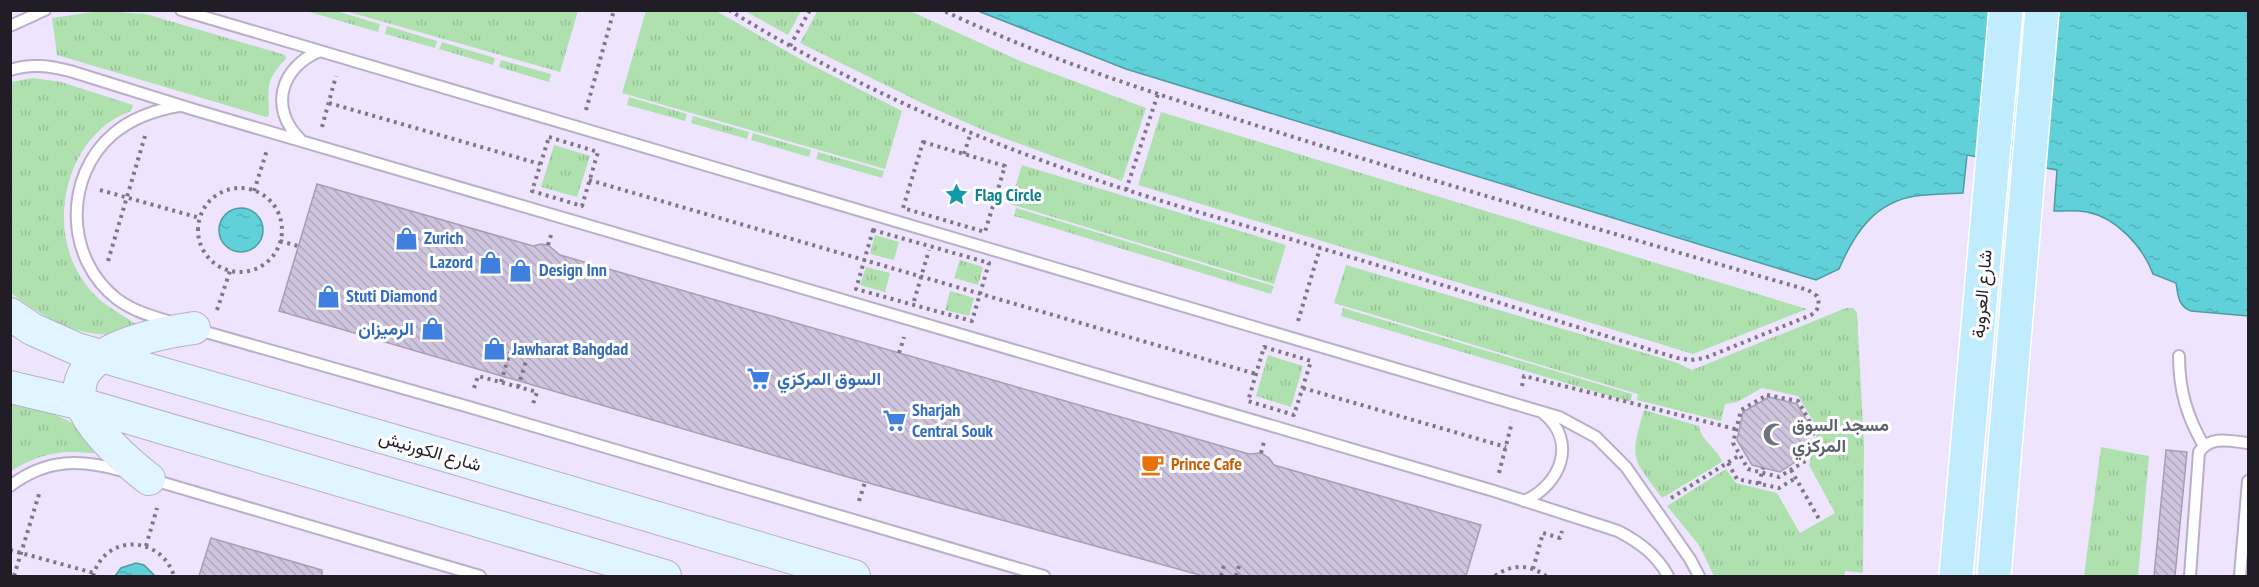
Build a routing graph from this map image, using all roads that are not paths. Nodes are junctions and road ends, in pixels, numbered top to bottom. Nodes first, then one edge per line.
1 (45, 10) edge
2 (180, 10) edge
3 (2006, 10) edge
4 (2042, 10) edge
5 (10, 26) edge
6 (320, 51) junction
7 (10, 70) edge
8 (183, 106) junction
9 (301, 140) junction
10 (10, 314) edge
11 (194, 328) junction
12 (100, 356) junction
13 (2179, 356) dead end
14 (10, 387) edge
15 (82, 404) junction
16 (1539, 410) junction
17 (2248, 443) edge
18 (2204, 446) junction
19 (149, 479) junction
20 (2248, 481) edge
21 (10, 486) edge
22 (1524, 501) junction
23 (480, 576) edge
24 (665, 576) edge
25 (854, 576) edge
26 (1044, 576) edge
27 (1668, 576) edge
28 (1699, 576) edge
29 (1956, 576) edge
30 (1994, 576) edge
31 (2190, 576) edge
32 (2240, 576) edge

1 - 5 lane
2 - 6 lane
3 - 29 main road, شارع العروبة
4 - 30 main road, شارع العروبة
6 - 9 lane
6 - 16 lane
7 - 8 lane
8 - 9 lane
8 - 11 lane
9 - 22 lane
10 - 12 main road, شارع الكورنيش
11 - 12 main road
11 - 26 lane
12 - 15 main road
12 - 25 main road, شارع الكورنيش
13 - 18 lane
14 - 15 main road
15 - 19 main road
15 - 24 main road
16 - 22 lane
16 - 28 lane
17 - 18 lane
18 - 31 lane
19 - 21 lane
19 - 23 lane
20 - 32 lane
22 - 27 lane

